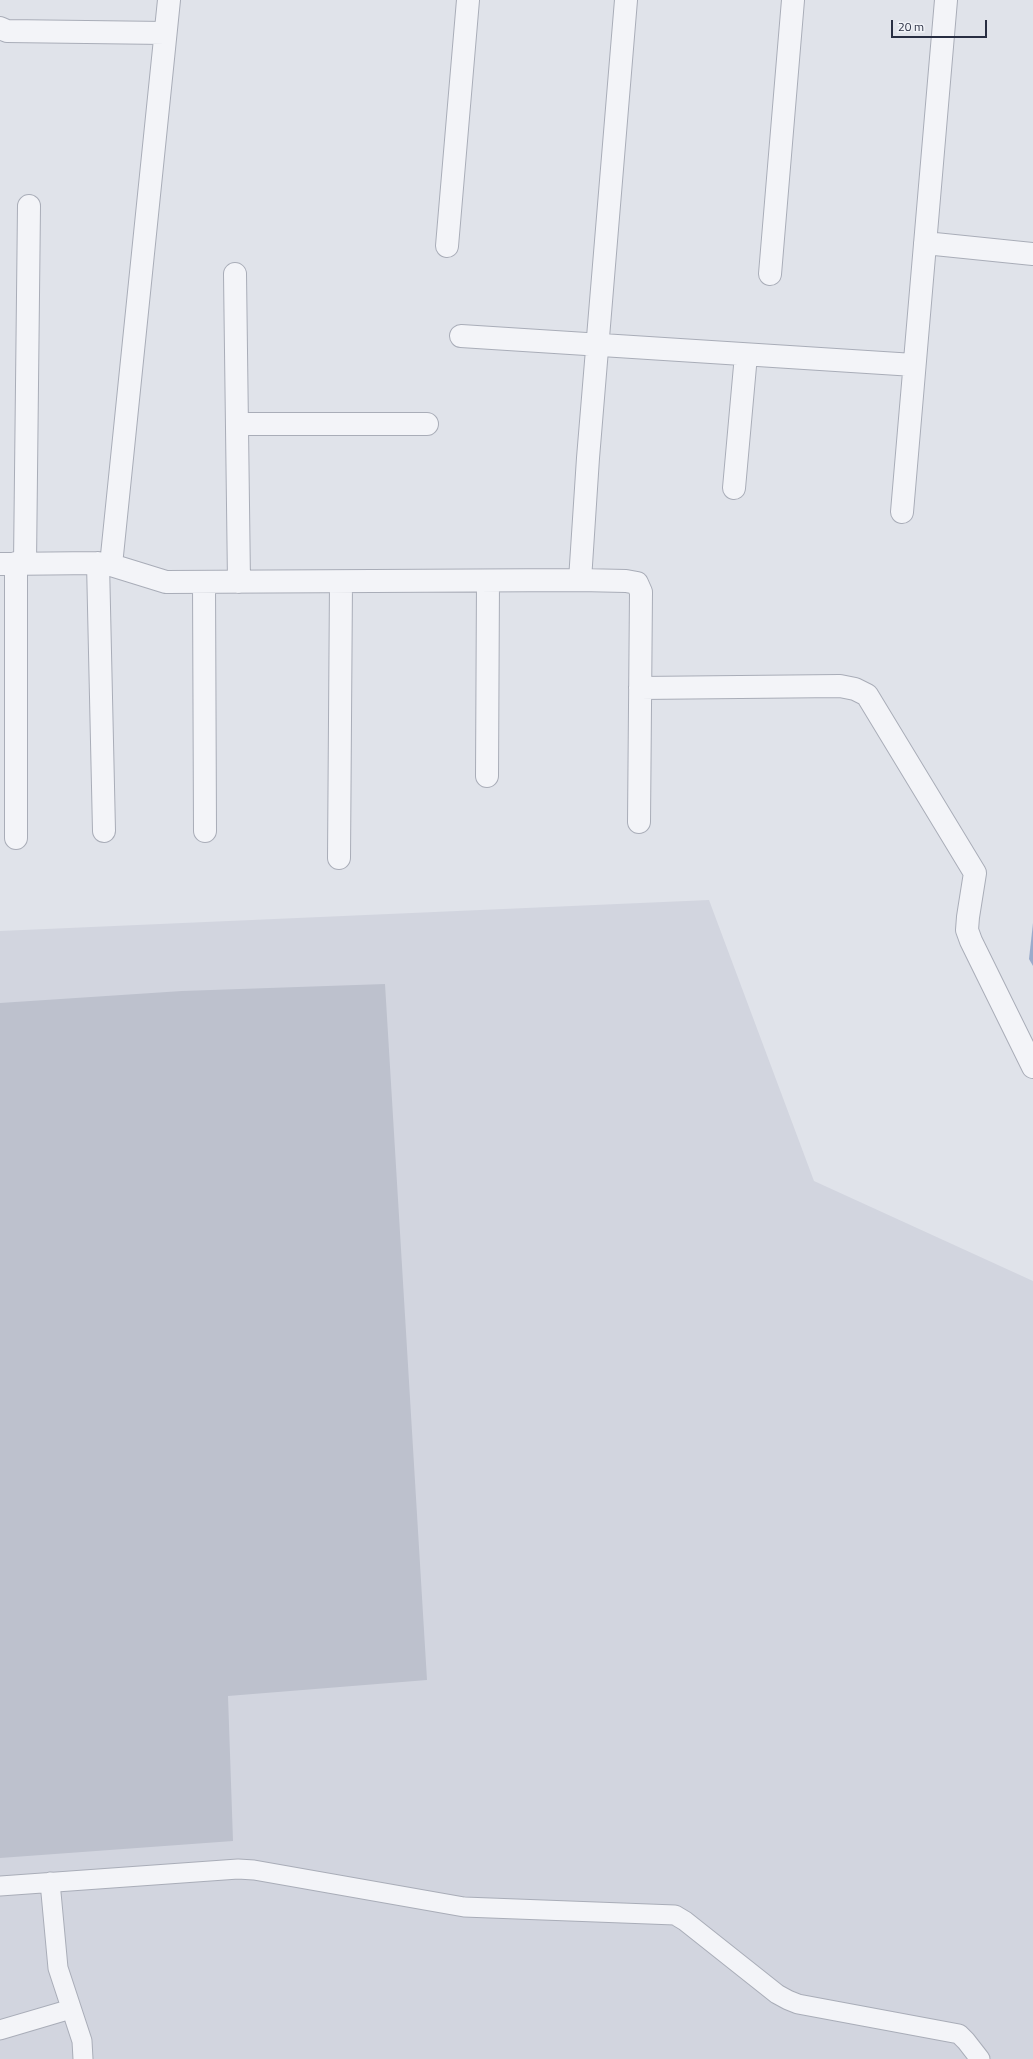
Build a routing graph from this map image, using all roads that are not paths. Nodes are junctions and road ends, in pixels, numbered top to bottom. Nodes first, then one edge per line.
1 (169, 0) edge
2 (468, 0) edge
3 (626, 0) edge
4 (793, 0) edge
5 (946, 0) edge
6 (0, 28) edge
7 (166, 33) junction
8 (29, 206) dead end
9 (925, 242) junction
10 (447, 246) dead end
11 (1033, 254) edge
12 (235, 274) dead end
13 (770, 274) dead end
14 (461, 336) dead end
15 (598, 345) junction
16 (746, 355) junction
17 (914, 365) junction
18 (237, 424) junction
19 (427, 424) dead end
20 (734, 488) dead end
21 (902, 512) dead end
22 (14, 563) edge
23 (105, 564) junction
24 (580, 580) junction
25 (488, 581) junction
26 (204, 582) junction
27 (239, 582) junction
28 (341, 582) junction
29 (640, 688) junction
30 (487, 776) dead end
31 (639, 822) dead end
32 (104, 831) dead end
33 (205, 831) dead end
34 (16, 838) dead end
35 (339, 858) dead end
36 (1033, 1067) edge
37 (50, 1882) junction
38 (0, 1886) edge
39 (71, 2009) junction
40 (0, 2030) edge
41 (83, 2059) edge
42 (980, 2059) edge

1 - 7 street
2 - 10 street
3 - 15 street
4 - 13 street
5 - 9 street
6 - 7 street
7 - 23 street
8 - 22 street
9 - 11 street
9 - 17 street
12 - 18 street
14 - 15 street
15 - 16 street
15 - 24 street
16 - 17 street
16 - 20 street
17 - 21 street
18 - 19 street
18 - 27 street
22 - 23 street
22 - 34 street
23 - 26 street
23 - 32 street
24 - 25 street
24 - 29 street
25 - 28 street
25 - 30 street
26 - 27 street
26 - 33 street
27 - 28 street
28 - 35 street
29 - 31 street
29 - 36 street
37 - 38 lane
37 - 39 lane
37 - 42 lane
39 - 40 lane
39 - 41 lane

